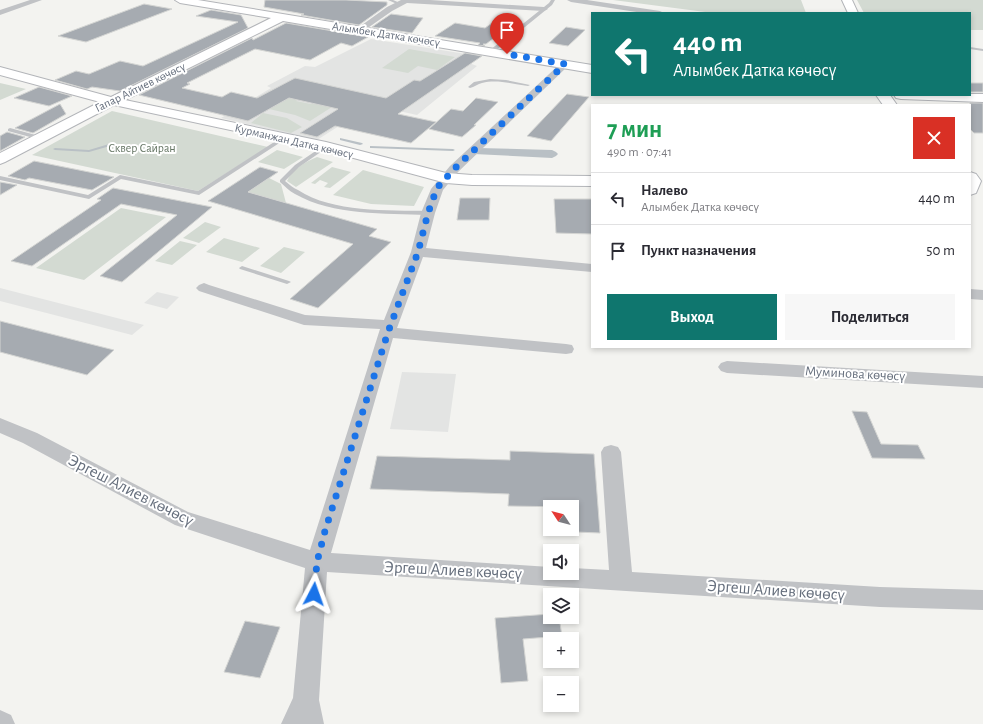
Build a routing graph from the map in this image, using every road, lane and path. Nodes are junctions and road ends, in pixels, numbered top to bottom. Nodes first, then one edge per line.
1 (38, 0) edge
2 (180, 0) edge
3 (553, 0) edge
4 (571, 0) edge
5 (847, 0) edge
6 (394, 1) edge
7 (544, 9) junction
8 (653, 12) edge
9 (853, 12) edge
10 (0, 13) edge
11 (282, 17) junction
12 (359, 30) junction
13 (971, 48) edge
14 (983, 50) edge
15 (492, 51) junction
16 (565, 64) junction
17 (591, 69) edge
18 (0, 71) edge
19 (528, 84) dead end
20 (470, 87) dead end
21 (914, 97) edge
22 (983, 98) edge
23 (112, 101) junction
24 (10, 130) dead end
25 (41, 138) junction
26 (284, 138) junction
27 (326, 146) junction
28 (0, 159) edge
29 (0, 178) edge
30 (446, 178) junction
31 (591, 181) edge
32 (971, 190) edge
33 (983, 191) edge
34 (428, 213) junction
35 (418, 252) junction
36 (242, 268) dead end
37 (591, 268) edge
38 (287, 282) dead end
39 (204, 288) dead end
40 (971, 294) edge
41 (983, 295) edge
42 (389, 329) junction
43 (566, 349) dead end
44 (727, 367) dead end
45 (983, 382) edge
46 (0, 425) edge
47 (611, 452) dead end
48 (317, 562) junction
49 (621, 580) junction
50 (983, 600) edge
51 (306, 700) junction
52 (294, 724) edge
53 (312, 724) edge

1 - 10 street
2 - 11 main road, Алымбек Датка көчөсү
3 - 7 lane
4 - 8 street
5 - 9 main road
6 - 7 street
6 - 12 street
7 - 15 lane
11 - 12 main road, Алымбек Датка көчөсү
11 - 23 main road, Гапар Айтиев көчөсү
12 - 15 main road, Алымбек Датка көчөсү
13 - 14 lane
15 - 16 main road, Алымбек Датка көчөсү
16 - 17 main road, Алымбек Датка көчөсү
16 - 30 street
18 - 23 main road, Курманжан Датка көчөсү
19 - 20 lane
21 - 22 main road
23 - 25 main road, Гапар Айтиев көчөсү
23 - 26 main road, Курманжан Датка көчөсү
24 - 25 lane
25 - 28 main road, Гапар Айтиев көчөсү
26 - 27 main road, Курманжан Датка көчөсү
26 - 29 lane
27 - 30 main road, Курманжан Датка көчөсү
27 - 34 lane
30 - 31 main road, Курманжан Датка көчөсү
30 - 34 street
32 - 33 main road
34 - 35 street
35 - 37 street
35 - 42 street
36 - 38 lane
39 - 42 street
40 - 41 street
42 - 43 street
42 - 48 street
44 - 45 street, Муминова көчөсү
46 - 48 street, Эргеш Алиев көчөсү
47 - 49 street
48 - 49 street, Эргеш Алиев көчөсү
48 - 51 street
49 - 50 street, Эргеш Алиев көчөсү
51 - 52 street
51 - 53 street

